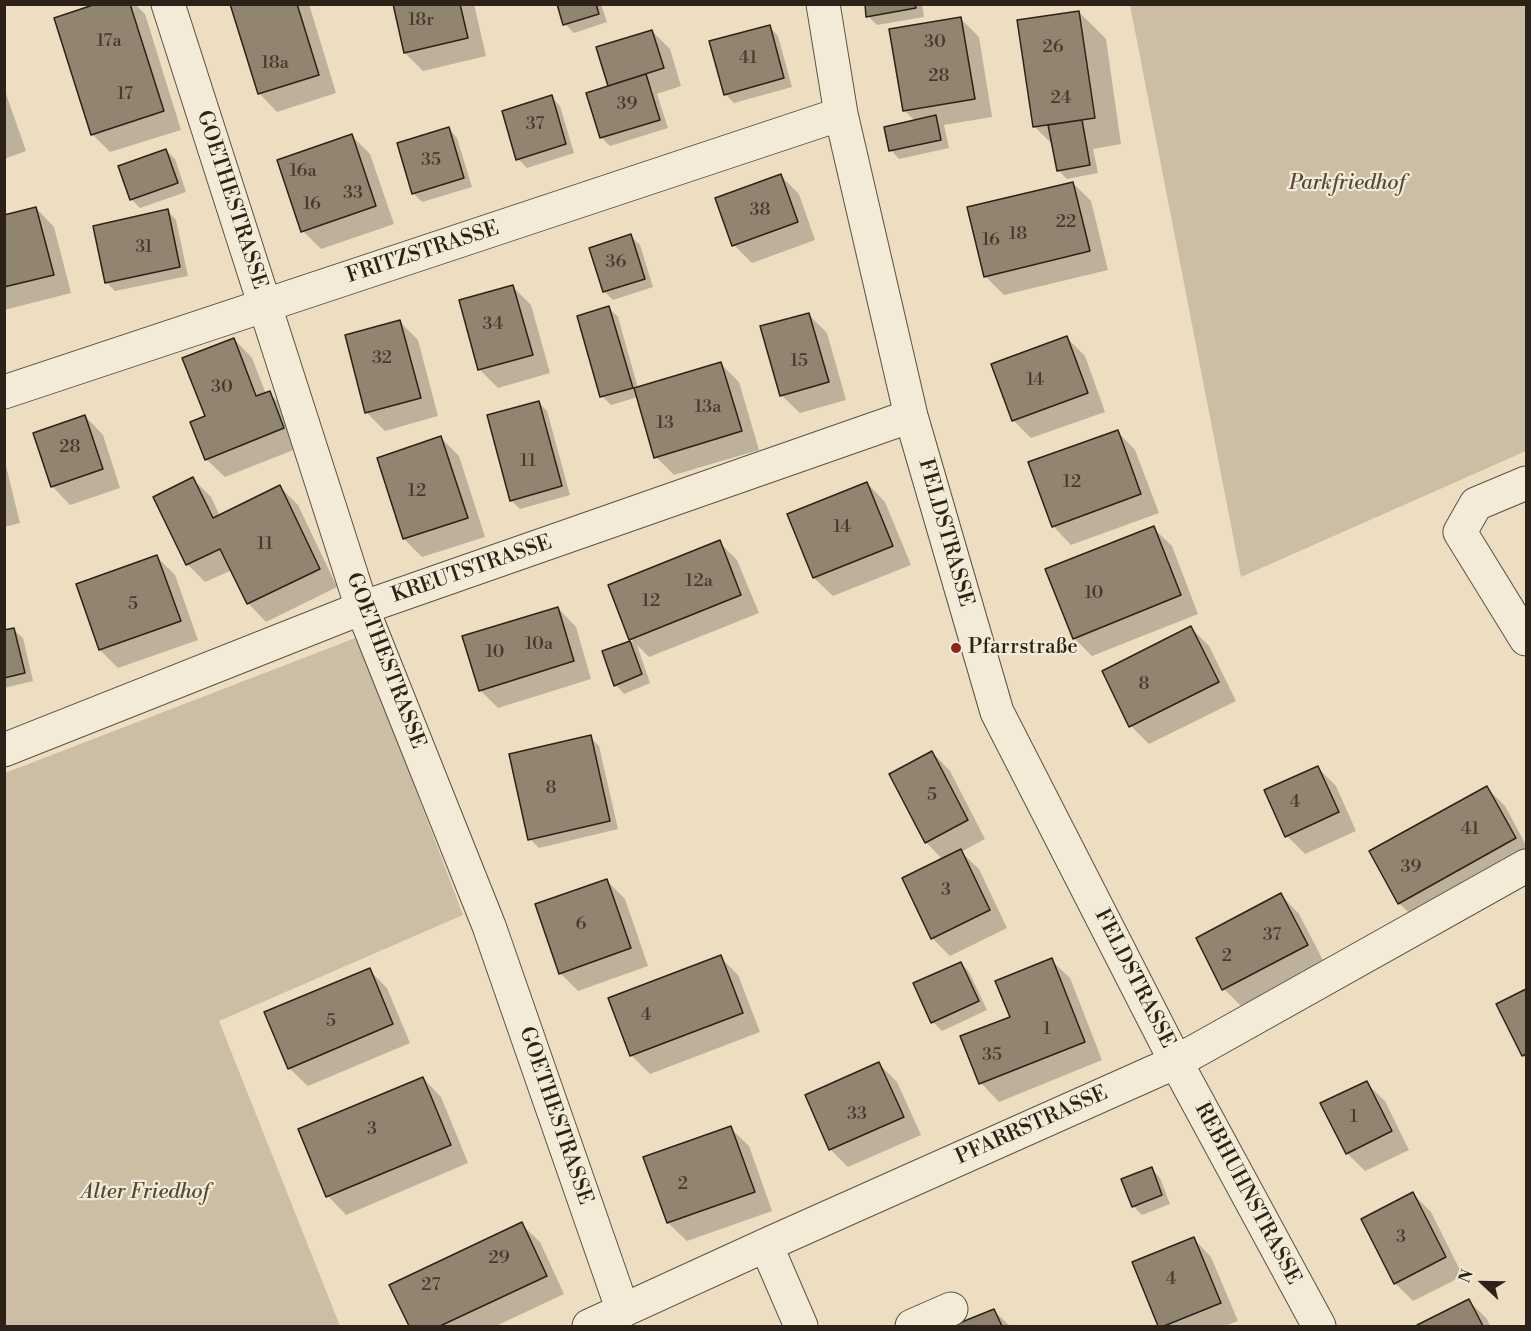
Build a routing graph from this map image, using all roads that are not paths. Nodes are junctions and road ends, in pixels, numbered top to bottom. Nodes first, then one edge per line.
1 (168, 4) edge
2 (823, 4) edge
3 (841, 114) junction
4 (265, 306) junction
5 (4, 392) edge
6 (911, 416) junction
7 (1527, 483) edge
8 (362, 608) junction
9 (1527, 639) edge
10 (4, 750) edge
11 (1527, 866) edge
12 (1176, 1062) junction
13 (766, 1245) junction
14 (951, 1309) dead end
15 (623, 1311) junction
16 (589, 1326) edge
17 (801, 1326) edge
18 (912, 1326) edge
19 (1319, 1326) edge

1 - 4 street, GOETHESTRASSE
2 - 3 street, FELDSTRASSE
3 - 4 street, FRITZSTRASSE
3 - 6 street, FELDSTRASSE
4 - 5 street, FRITZSTRASSE
4 - 8 street, GOETHESTRASSE
6 - 8 street, KREUTSTRASSE
6 - 12 street, FELDSTRASSE
7 - 9 street
8 - 10 street, KREUTSTRASSE
8 - 15 street, GOETHESTRASSE
11 - 12 street, PFARRSTRASSE
12 - 13 street, PFARRSTRASSE
12 - 19 street, REBHUHNSTRASSE
13 - 15 street, PFARRSTRASSE
13 - 17 street
14 - 18 street
15 - 16 street, PFARRSTRASSE

